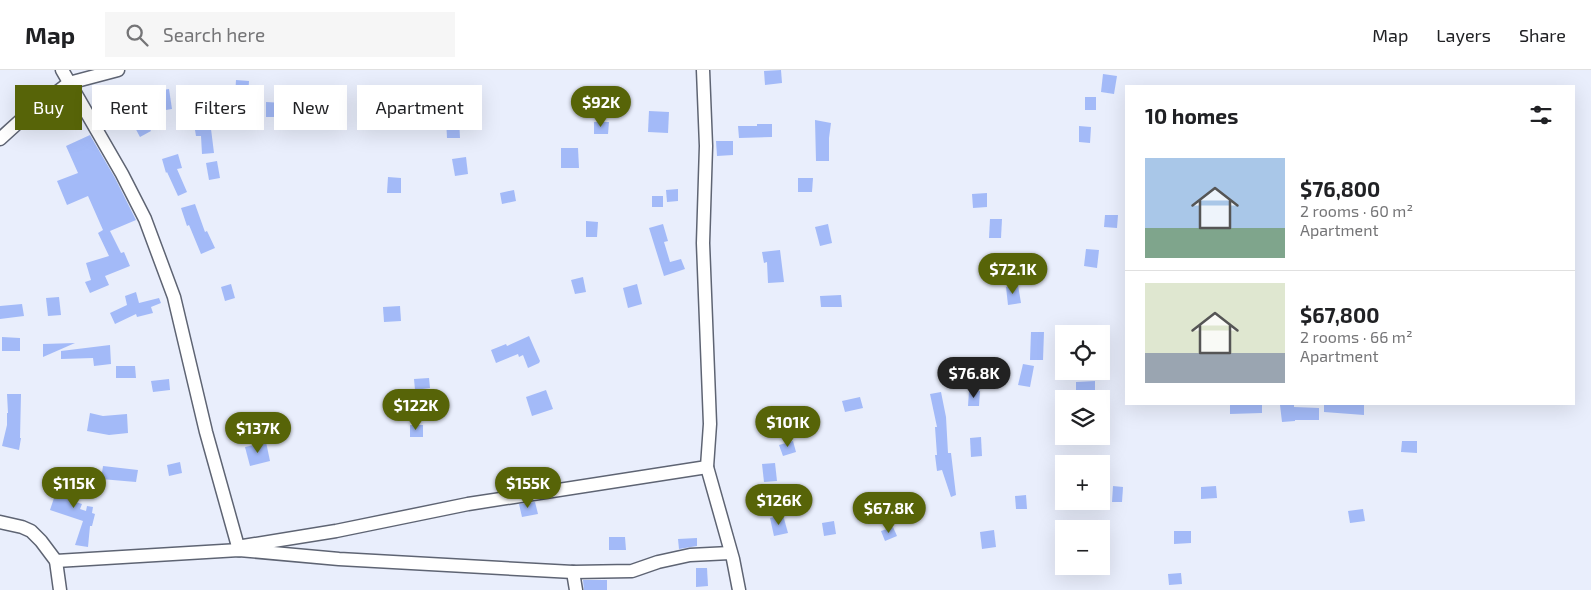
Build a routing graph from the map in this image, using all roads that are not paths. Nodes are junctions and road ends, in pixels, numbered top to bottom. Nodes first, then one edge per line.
1 (62, 70) edge
2 (118, 70) edge
3 (703, 70) edge
4 (69, 83) junction
5 (0, 139) edge
6 (707, 466) junction
7 (0, 522) edge
8 (238, 548) junction
9 (730, 553) junction
10 (56, 562) junction
11 (573, 572) junction
12 (60, 590) edge
13 (576, 590) edge
14 (739, 590) edge

1 - 4 street
2 - 4 street
3 - 6 street
4 - 5 street
4 - 8 street
6 - 8 street
6 - 9 street
7 - 10 street
8 - 10 street
8 - 11 street
9 - 11 street
9 - 14 street
10 - 12 street
11 - 13 street

